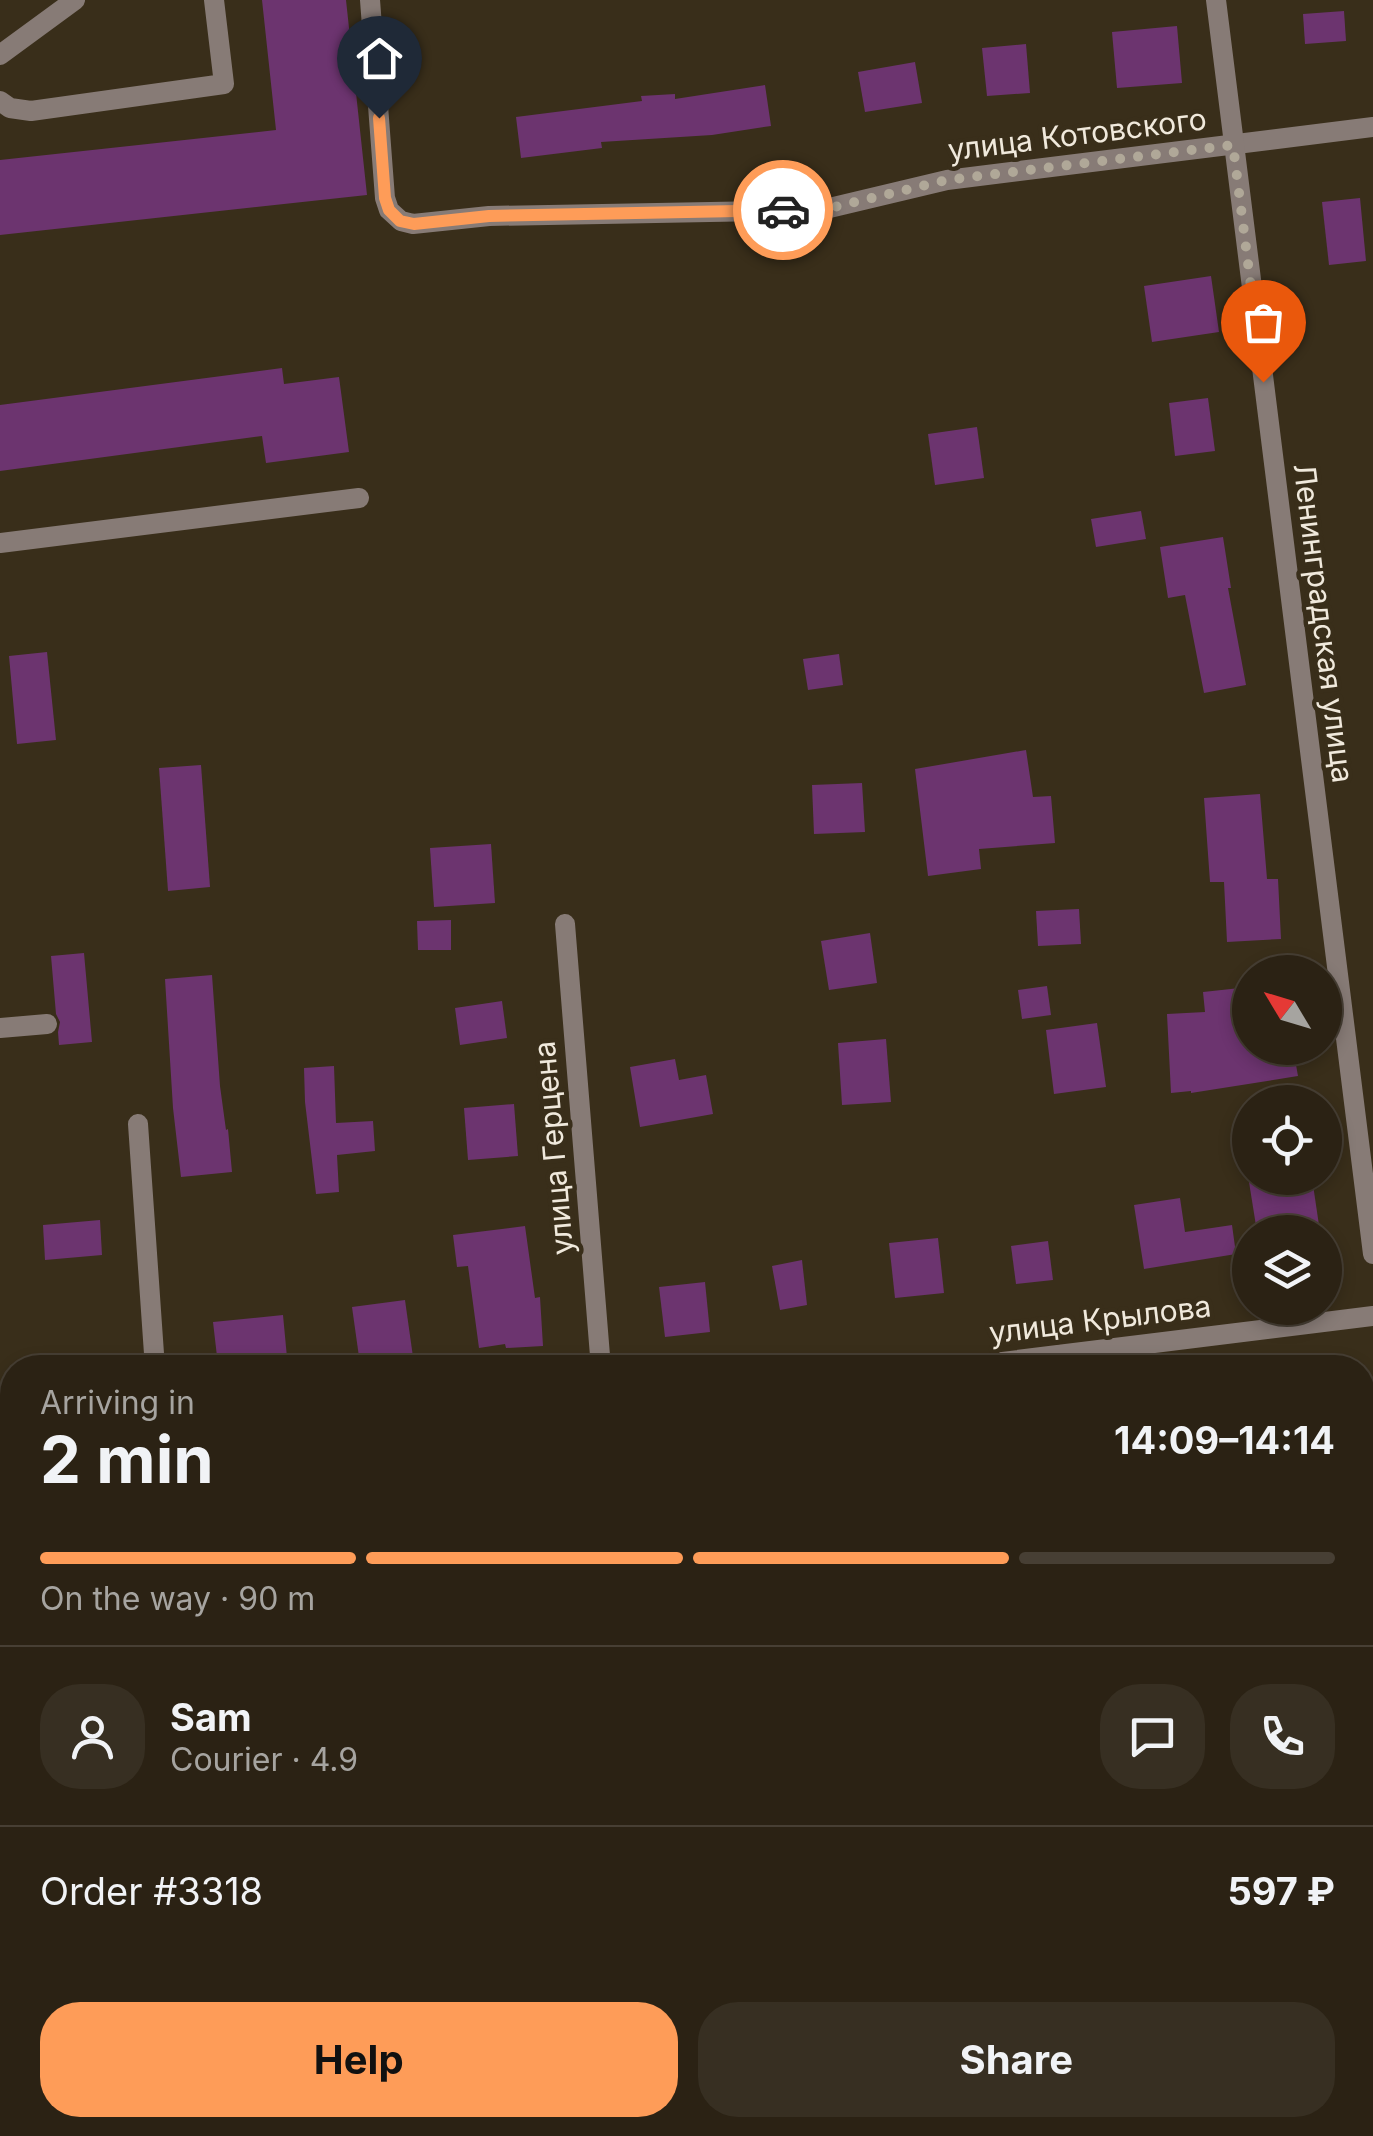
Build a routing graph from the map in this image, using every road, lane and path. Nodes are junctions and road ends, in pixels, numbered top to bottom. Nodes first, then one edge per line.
1 (75, 0) edge
2 (214, 0) edge
3 (370, 0) edge
4 (1216, 0) edge
5 (0, 55) edge
6 (0, 101) edge
7 (1373, 128) edge
8 (1233, 145) junction
9 (359, 498) dead end
10 (0, 543) edge
11 (565, 924) dead end
12 (46, 1024) dead end
13 (0, 1028) edge
14 (138, 1124) dead end
15 (1373, 1254) edge
16 (1373, 1316) edge
17 (154, 1355) edge
18 (600, 1355) edge
19 (1058, 1355) edge

1 - 5 street
2 - 6 street
3 - 8 street, улица Котовского
4 - 8 street, Ленинградская улица
7 - 8 street, улица Котовского
8 - 15 street, Ленинградская улица
9 - 10 street
11 - 18 street, улица Герцена
12 - 13 street
14 - 17 street
16 - 19 street, улица Крылова

